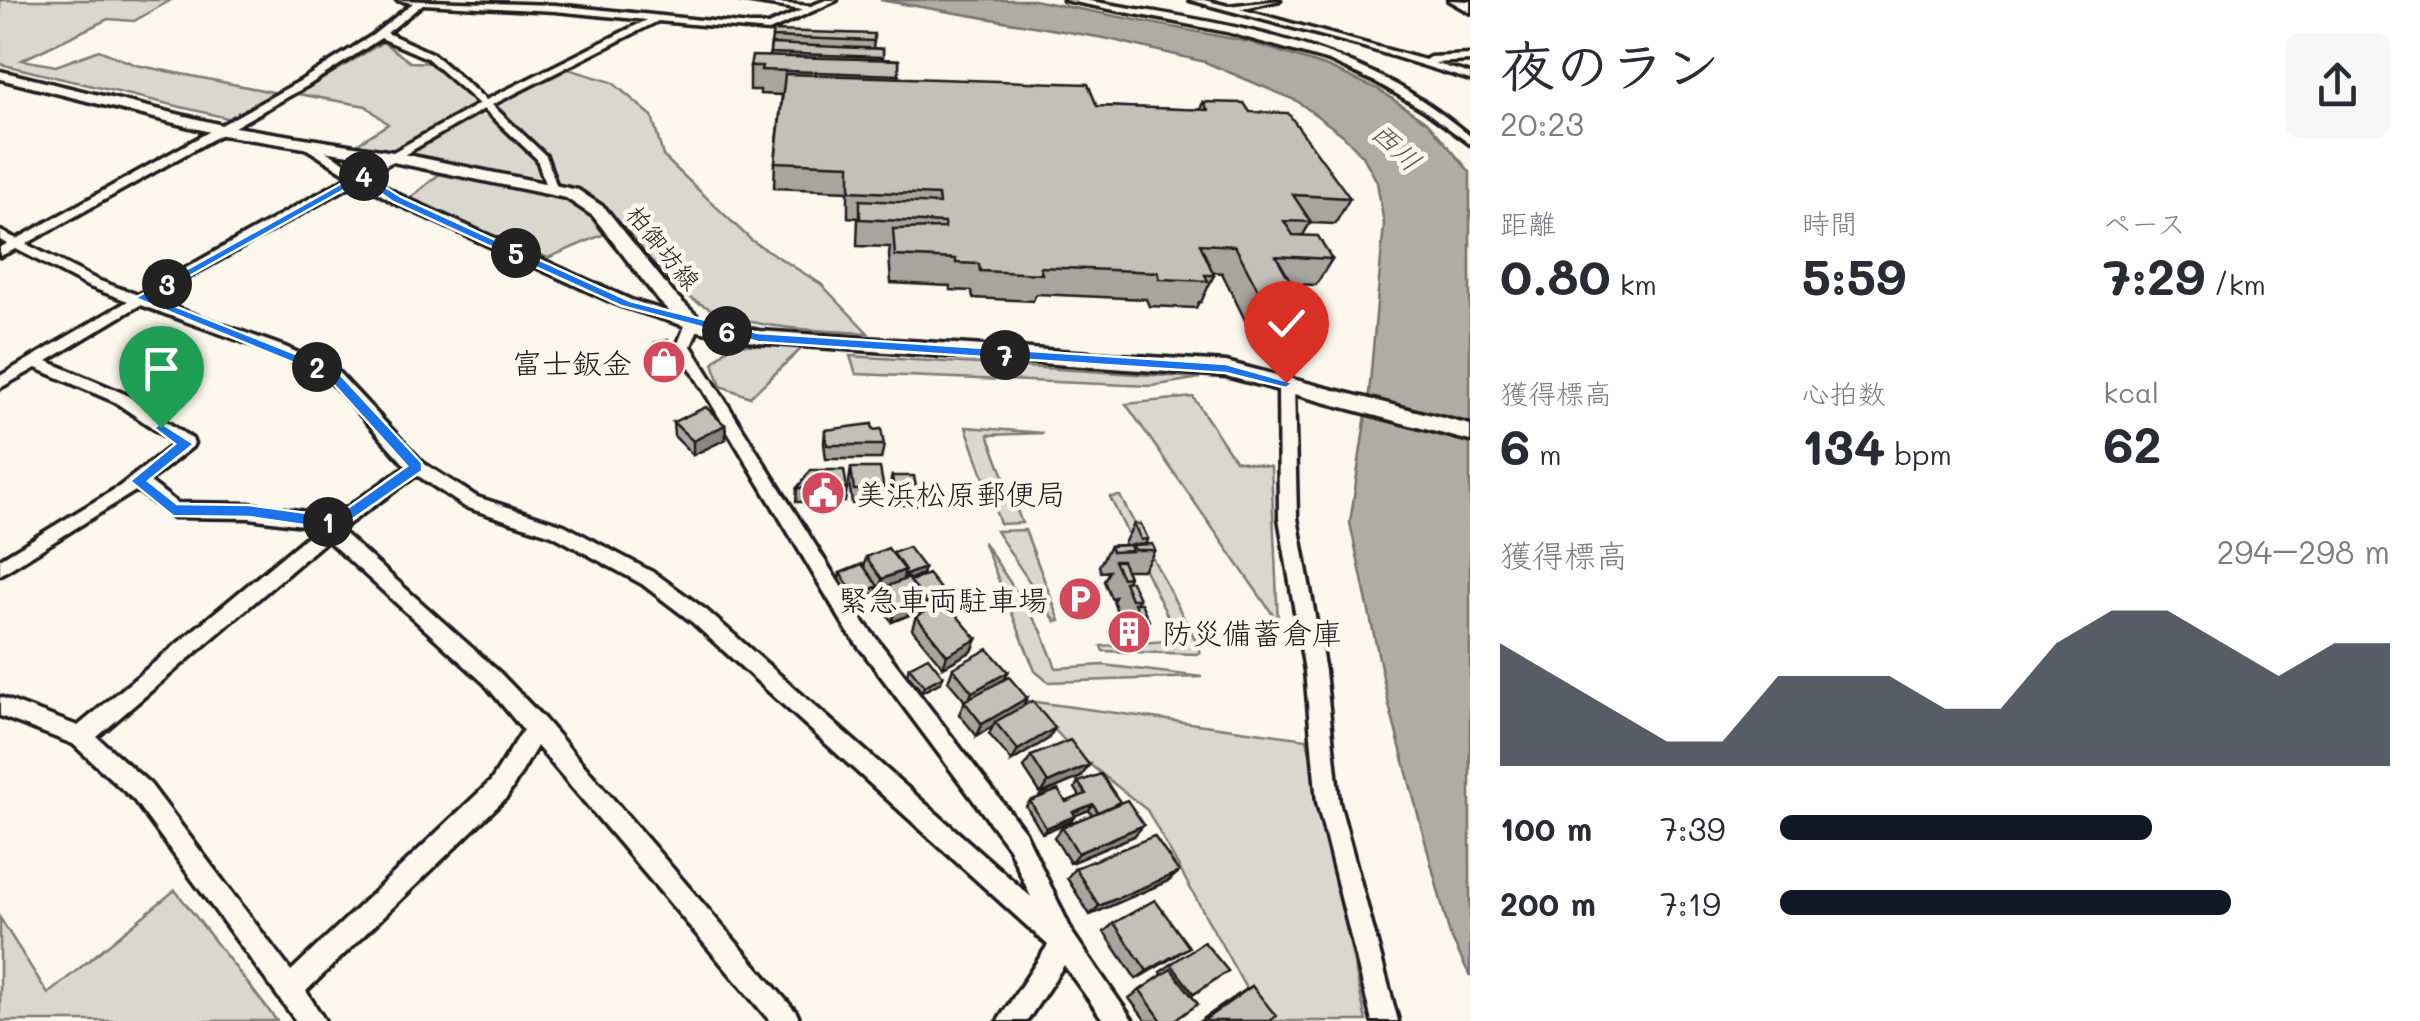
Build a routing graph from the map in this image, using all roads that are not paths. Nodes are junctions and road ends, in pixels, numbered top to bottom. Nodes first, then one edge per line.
1 (401, 0) edge
2 (743, 0) edge
3 (833, 0) edge
4 (1068, 0) edge
5 (1092, 0) edge
6 (1194, 0) edge
7 (1276, 0) edge
8 (1456, 0) edge
9 (421, 1) edge
10 (1470, 8) edge
11 (811, 9) junction
12 (1220, 10) junction
13 (656, 18) junction
14 (382, 35) junction
15 (1470, 58) edge
16 (1419, 61) junction
17 (0, 74) edge
18 (1470, 77) edge
19 (486, 104) junction
20 (222, 130) junction
21 (1470, 141) edge
22 (308, 145) junction
23 (393, 157) junction
24 (362, 175) junction
25 (551, 187) junction
26 (0, 234) edge
27 (16, 244) junction
28 (0, 252) edge
29 (142, 298) junction
30 (693, 324) junction
31 (35, 362) junction
32 (0, 383) edge
33 (1286, 383) junction
34 (1470, 433) edge
35 (417, 467) junction
36 (138, 481) junction
37 (333, 527) junction
38 (0, 568) edge
39 (0, 706) edge
40 (536, 727) junction
41 (81, 736) junction
42 (1064, 943) junction
43 (289, 990) junction
44 (312, 1021) edge
45 (787, 1021) edge
46 (1011, 1021) edge
47 (1120, 1021) edge
48 (1384, 1021) edge

1 - 9 street
2 - 11 street
3 - 11 street
4 - 21 street
5 - 12 street
6 - 12 street
7 - 12 street
8 - 10 highway
9 - 13 street
9 - 14 street
11 - 13 street
12 - 16 street
13 - 19 street
14 - 19 street
14 - 20 street
15 - 16 street
16 - 18 street
17 - 20 main road, 柏御坊線
19 - 23 street
19 - 25 street
20 - 22 main road, 柏御坊線
20 - 27 street
22 - 23 main road, 柏御坊線
22 - 24 street
23 - 24 street
23 - 25 main road, 柏御坊線
24 - 29 street
24 - 30 street
25 - 30 main road, 柏御坊線
26 - 27 street
27 - 28 street
27 - 29 street
29 - 31 street
29 - 35 street
30 - 33 main road, 柏御坊線
30 - 42 street
31 - 32 street
31 - 36 street
33 - 34 main road, 柏御坊線
33 - 48 street
35 - 37 street
35 - 42 street
36 - 37 street
36 - 38 street
37 - 40 street
37 - 41 street
39 - 41 street
40 - 43 street
40 - 45 street
41 - 43 street
42 - 46 street
42 - 47 street
43 - 44 street

